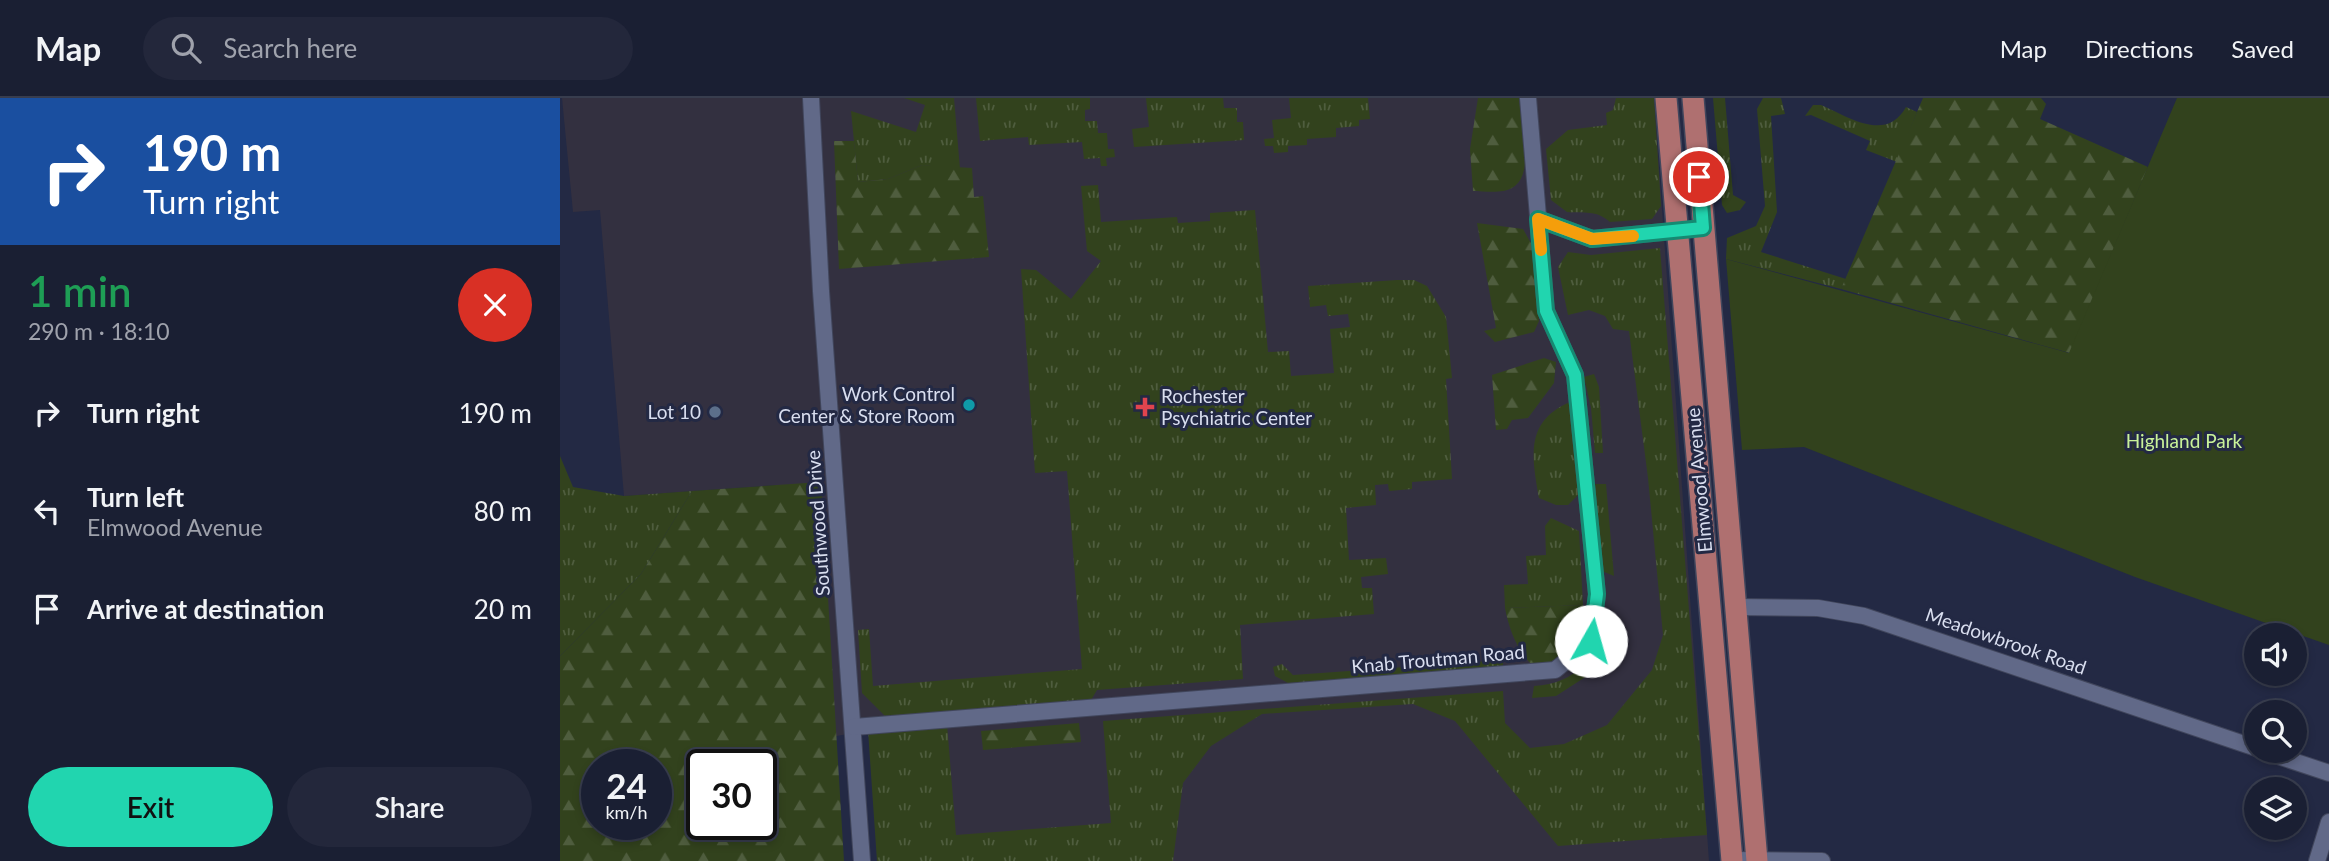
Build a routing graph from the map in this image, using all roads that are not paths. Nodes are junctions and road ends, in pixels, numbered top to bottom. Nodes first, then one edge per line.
1 (811, 98) edge
2 (1528, 98) edge
3 (1666, 98) edge
4 (1693, 98) edge
5 (1538, 219) junction
6 (1703, 228) junction
7 (1676, 230) junction
8 (1736, 607) junction
9 (854, 727) junction
10 (2244, 744) edge
11 (2299, 763) edge
12 (2329, 773) edge
13 (2329, 822) edge
14 (1732, 860) edge
15 (1757, 860) edge
16 (862, 861) edge
17 (1822, 861) edge
18 (2317, 861) edge

1 - 9 street, Southwood Drive
2 - 5 street, Knab Troutman Road
3 - 7 main road, Elmwood Avenue
4 - 6 main road, Elmwood Avenue
5 - 7 street
5 - 9 street, Knab Troutman Road
6 - 7 street
6 - 8 main road, Elmwood Avenue
7 - 14 main road, Elmwood Avenue
8 - 10 street, Meadowbrook Road
8 - 15 main road, Elmwood Avenue
9 - 16 street, Southwood Drive
11 - 12 street
13 - 18 street
14 - 15 street
15 - 17 street

